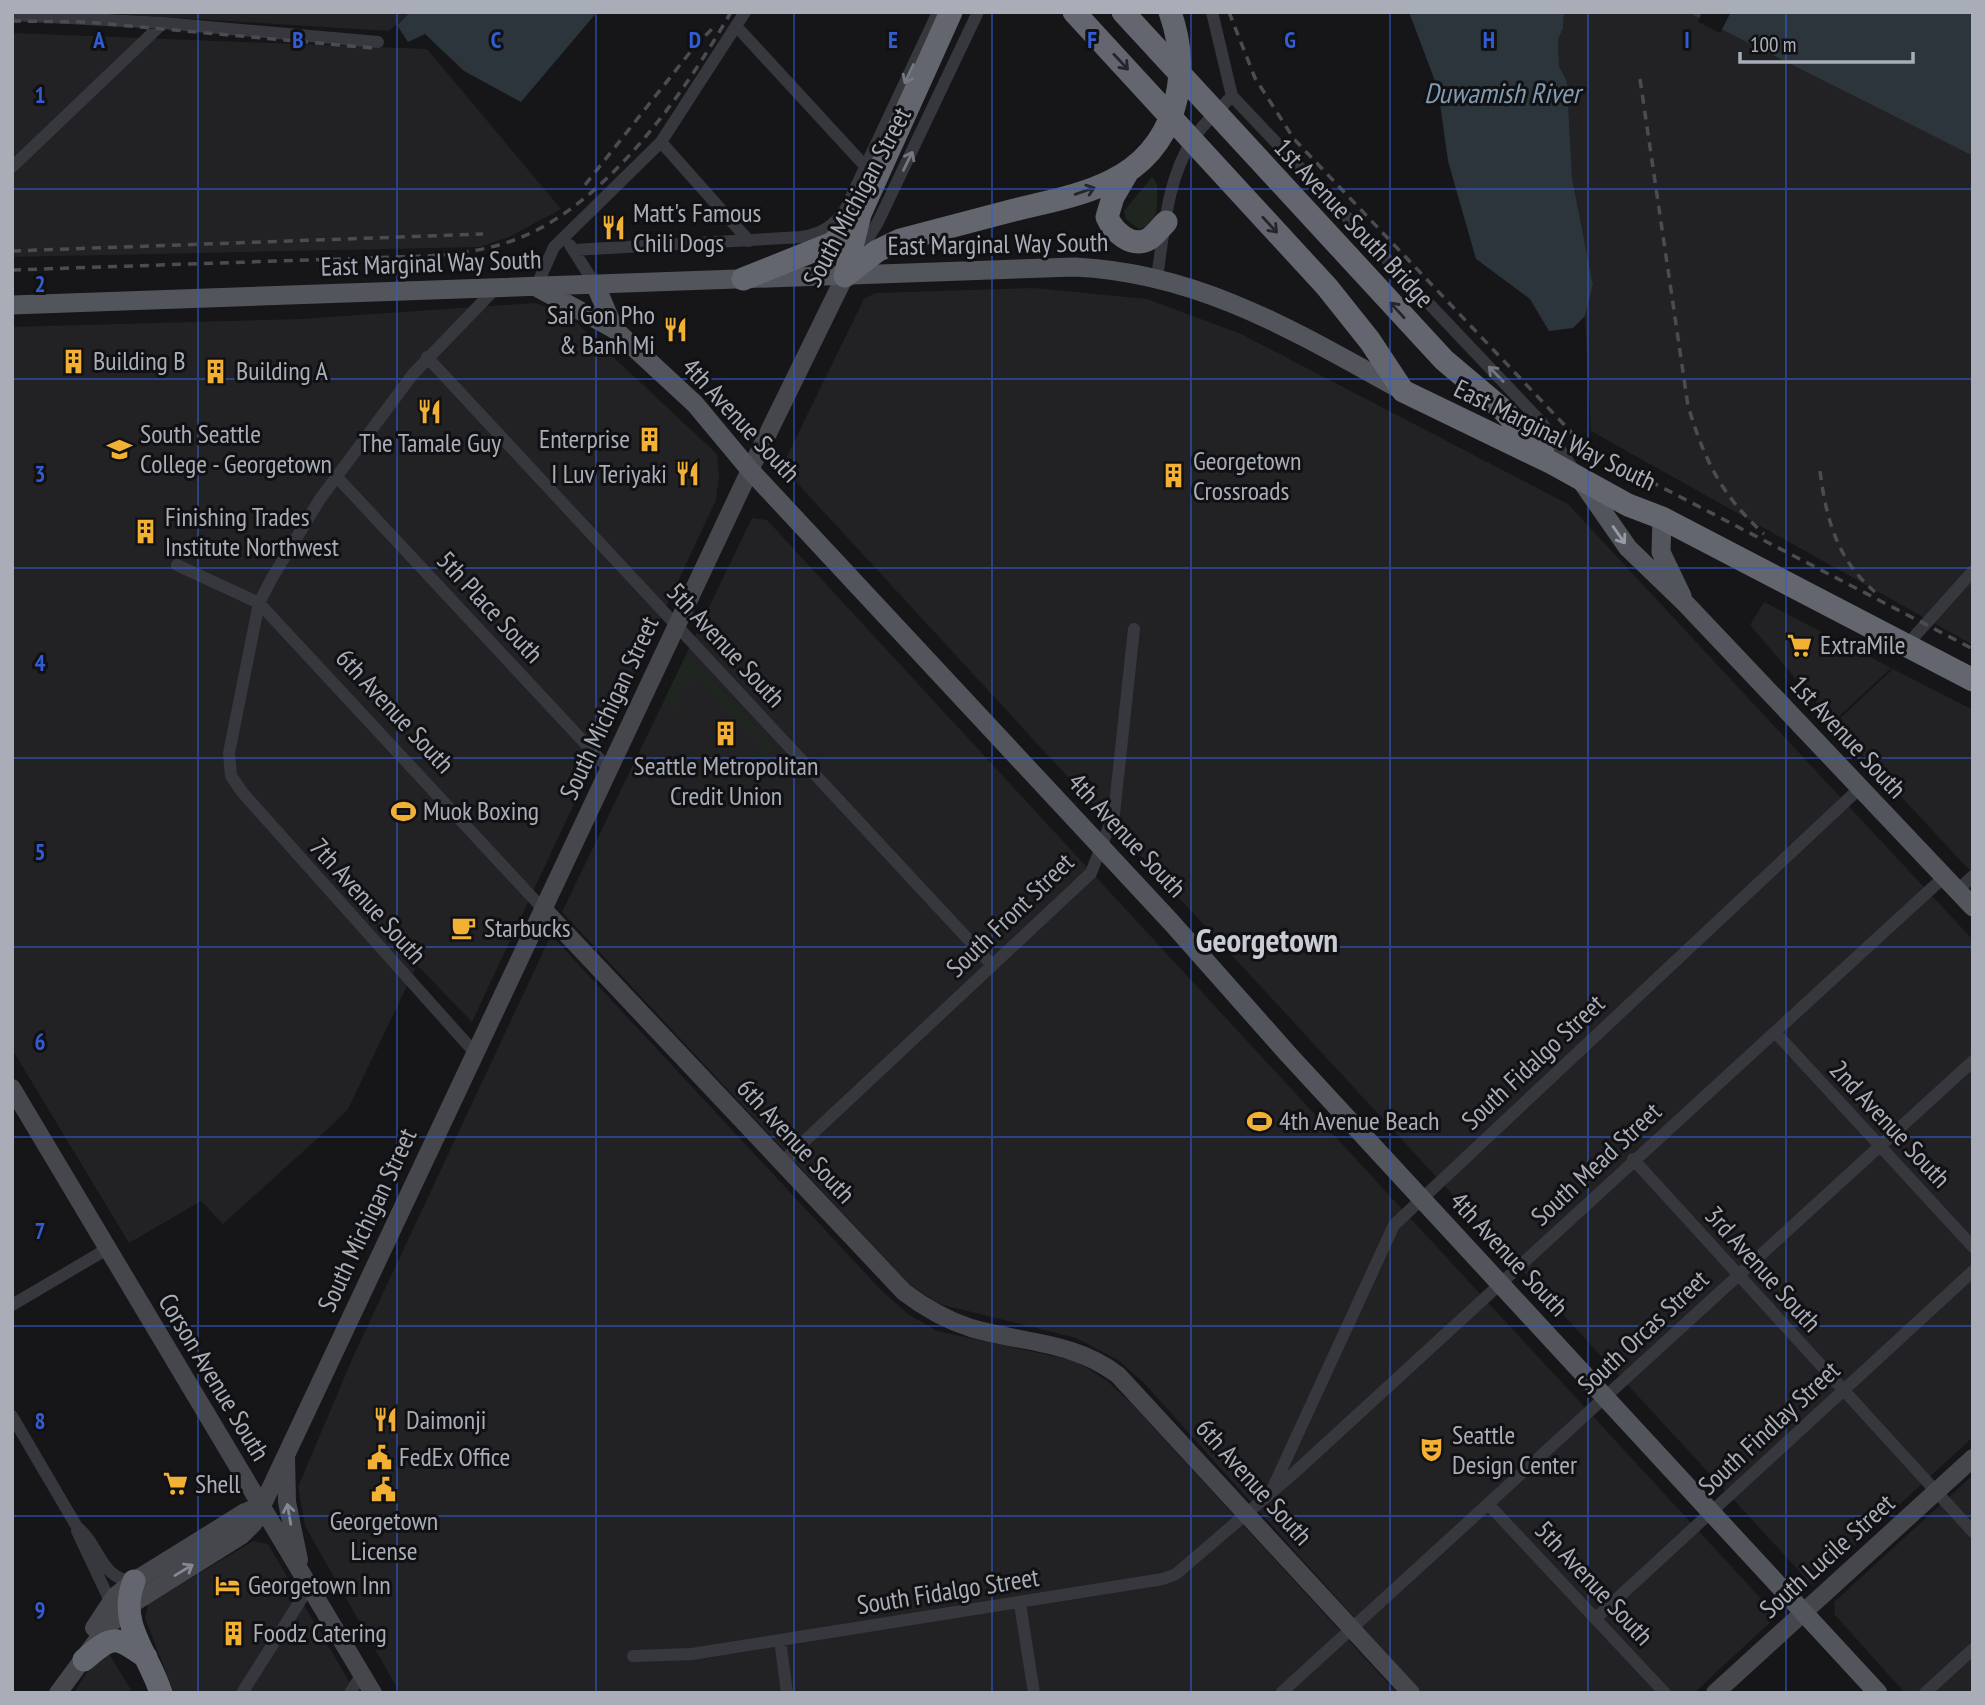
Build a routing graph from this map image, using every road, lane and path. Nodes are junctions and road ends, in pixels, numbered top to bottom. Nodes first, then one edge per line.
1 (745, 12) edge
2 (1074, 12) edge
3 (1123, 12) edge
4 (1170, 12) edge
5 (1212, 12) edge
6 (12, 15) edge
7 (946, 17) edge
8 (976, 17) edge
9 (163, 23) junction
10 (737, 27) junction
11 (378, 42) dead end
12 (1232, 96) junction
13 (660, 142) junction
14 (12, 166) edge
15 (865, 166) junction
16 (1129, 171) junction
17 (860, 214) junction
18 (1166, 222) junction
19 (826, 229) joint
20 (565, 235) junction
21 (749, 241) junction
22 (573, 250) junction
23 (845, 276) junction
24 (1157, 277) junction
25 (743, 279) junction
26 (596, 286) junction
27 (536, 287) junction
28 (495, 289) junction
29 (12, 305) edge
30 (614, 329) junction
31 (427, 357) junction
32 (1403, 391) junction
33 (1552, 463) junction
34 (750, 470) junction
35 (337, 476) junction
36 (1580, 479) junction
37 (1662, 518) junction
38 (177, 565) dead end
39 (1973, 571) edge
40 (259, 603) junction
41 (1685, 603) junction
42 (677, 625) junction
43 (1134, 629) dead end
44 (1904, 647) junction
45 (1973, 680) edge
46 (609, 769) junction
47 (1861, 787) junction
48 (1103, 849) junction
49 (1973, 876) edge
50 (1950, 884) junction
51 (1973, 907) edge
52 (543, 909) junction
53 (992, 965) junction
54 (1774, 1032) junction
55 (475, 1053) junction
56 (1973, 1060) edge
57 (12, 1088) edge
58 (1879, 1145) junction
59 (1633, 1159) junction
60 (781, 1163) junction
61 (1421, 1198) junction
62 (1973, 1247) edge
63 (107, 1249) junction
64 (1973, 1271) edge
65 (1737, 1275) junction
66 (1501, 1284) junction
67 (12, 1305) edge
68 (1844, 1391) junction
69 (1606, 1397) junction
70 (12, 1416) edge
71 (286, 1452) junction
72 (1973, 1458) edge
73 (1936, 1492) junction
74 (1269, 1496) junction
75 (1489, 1505) junction
76 (260, 1506) junction
77 (1713, 1511) junction
78 (1248, 1514) junction
79 (77, 1527) junction
80 (1973, 1532) edge
81 (134, 1581) junction
82 (306, 1581) junction
83 (1020, 1604) junction
84 (119, 1605) junction
85 (1805, 1612) junction
86 (1596, 1618) junction
87 (1353, 1630) junction
88 (780, 1640) junction
89 (1973, 1649) edge
90 (633, 1656) dead end
91 (146, 1657) junction
92 (84, 1660) junction
93 (362, 1674) junction
94 (63, 1685) edge
95 (161, 1693) edge
96 (242, 1693) edge
97 (350, 1693) edge
98 (373, 1693) edge
99 (788, 1693) edge
100 (1034, 1693) edge
101 (1281, 1693) edge
102 (1411, 1693) edge
103 (1665, 1693) edge
104 (1715, 1693) edge
105 (1878, 1693) edge
106 (1925, 1693) edge

1 - 10 street
2 -> 32 highway
33 -> 3 highway, 1st Avenue South Bridge
4 - 16 highway
5 - 12 street
6 - 9 street
7 - 8 street
7 -> 15 street, South Michigan Street
7 - 17 highway
23 -> 8 street, South Michigan Street
9 - 11 street
9 - 14 street
10 - 13 street
10 - 15 street
12 - 18 street
36 -> 12 street, 1st Avenue South
13 - 20 street
13 - 21 street
15 - 19 street, South Michigan Street
16 - 18 highway
23 -> 16 highway
17 - 23 highway
17 - 25 highway
18 - 24 street
19 - 21 street, East Marginal Way South
20 - 22 street, 4th Avenue South
20 - 27 street
21 - 22 street, East Marginal Way South
22 - 26 street, 4th Avenue South
23 - 24 main road, East Marginal Way South
23 - 25 main road, East Marginal Way South
23 - 34 street, South Michigan Street
24 - 32 main road, East Marginal Way South
25 - 26 main road, East Marginal Way South
26 - 27 main road, East Marginal Way South
26 - 30 main road, 4th Avenue South
27 - 28 main road, East Marginal Way South
27 - 30 main road, 4th Avenue South
28 - 29 main road, East Marginal Way South
28 - 31 street
30 - 34 main road, 4th Avenue South
31 - 35 street
31 - 42 street, 5th Avenue South
32 - 33 highway, East Marginal Way South
33 - 36 highway, East Marginal Way South
34 - 42 street, South Michigan Street
34 - 48 main road, 4th Avenue South
35 - 40 street
35 - 46 street, 5th Place South
36 - 37 highway, East Marginal Way South
36 -> 41 main road, 1st Avenue South
37 - 41 main road, 1st Avenue South
37 - 44 highway, East Marginal Way South
38 - 40 street, 6th Avenue South
39 - 44 street
40 - 52 street, 6th Avenue South
40 - 55 street, 7th Avenue South
41 - 47 main road, 1st Avenue South
42 - 46 street, South Michigan Street
42 - 53 street, 5th Avenue South
43 - 48 street, South Front Street
44 - 45 highway, East Marginal Way South
46 - 52 street, South Michigan Street
47 - 50 main road, 1st Avenue South
47 - 61 street, South Fidalgo Street
48 - 53 street, South Front Street
48 - 61 main road, 4th Avenue South
49 - 50 street, South Mead Street
50 - 51 main road, 1st Avenue South
50 - 54 street, South Mead Street
52 - 55 street, South Michigan Street
52 - 60 street, 6th Avenue South
53 - 60 street, South Front Street
54 - 58 street, 2nd Avenue South
54 - 59 street, South Mead Street
55 - 71 street, South Michigan Street
56 - 58 street, South Orcas Street
57 - 63 street, Corson Avenue South
58 - 62 street, 2nd Avenue South
58 - 65 street, South Orcas Street
59 - 65 street, 3rd Avenue South
59 - 66 street, South Mead Street
60 - 78 street, 6th Avenue South
61 - 66 main road, 4th Avenue South
61 - 74 street, South Fidalgo Street
63 - 67 street
63 - 76 street, Corson Avenue South
64 - 68 street, South Findlay Street
65 - 68 street, 3rd Avenue South
65 - 69 street, South Orcas Street
66 - 69 main road, 4th Avenue South
66 - 74 street, South Mead Street
68 - 73 street, 3rd Avenue South
68 - 77 street, South Findlay Street
69 - 75 street, South Orcas Street
69 - 77 main road, 4th Avenue South
70 - 79 street
71 - 76 street, South Michigan Street
82 -> 71 street
72 - 73 street, South Lucile Street
73 - 80 street, 3rd Avenue South
73 - 85 street, South Lucile Street
74 - 78 street, South Mead Street
75 - 86 street, 5th Avenue South
75 - 87 street, South Orcas Street
76 - 81 street
76 - 82 street, Corson Avenue South
84 -> 76 street, South Michigan Street
77 - 85 main road, 4th Avenue South
77 - 86 street, South Findlay Street
78 - 83 street, South Fidalgo Street
78 - 87 street, 6th Avenue South
79 - 81 street
79 - 84 street
81 - 84 highway
82 - 93 street, Corson Avenue South
82 - 96 street
83 - 88 street, South Fidalgo Street
83 - 100 street
84 - 91 highway
84 - 92 street
84 - 94 street
85 - 104 street, South Lucile Street
85 - 105 main road, 4th Avenue South
86 - 103 street, 5th Avenue South
87 - 101 street, South Orcas Street
87 - 102 street, 6th Avenue South
88 - 90 street, South Fidalgo Street
88 - 99 street
89 - 106 street
91 - 92 highway
91 - 95 highway
92 - 94 street
93 - 97 street
93 - 98 street, Corson Avenue South

